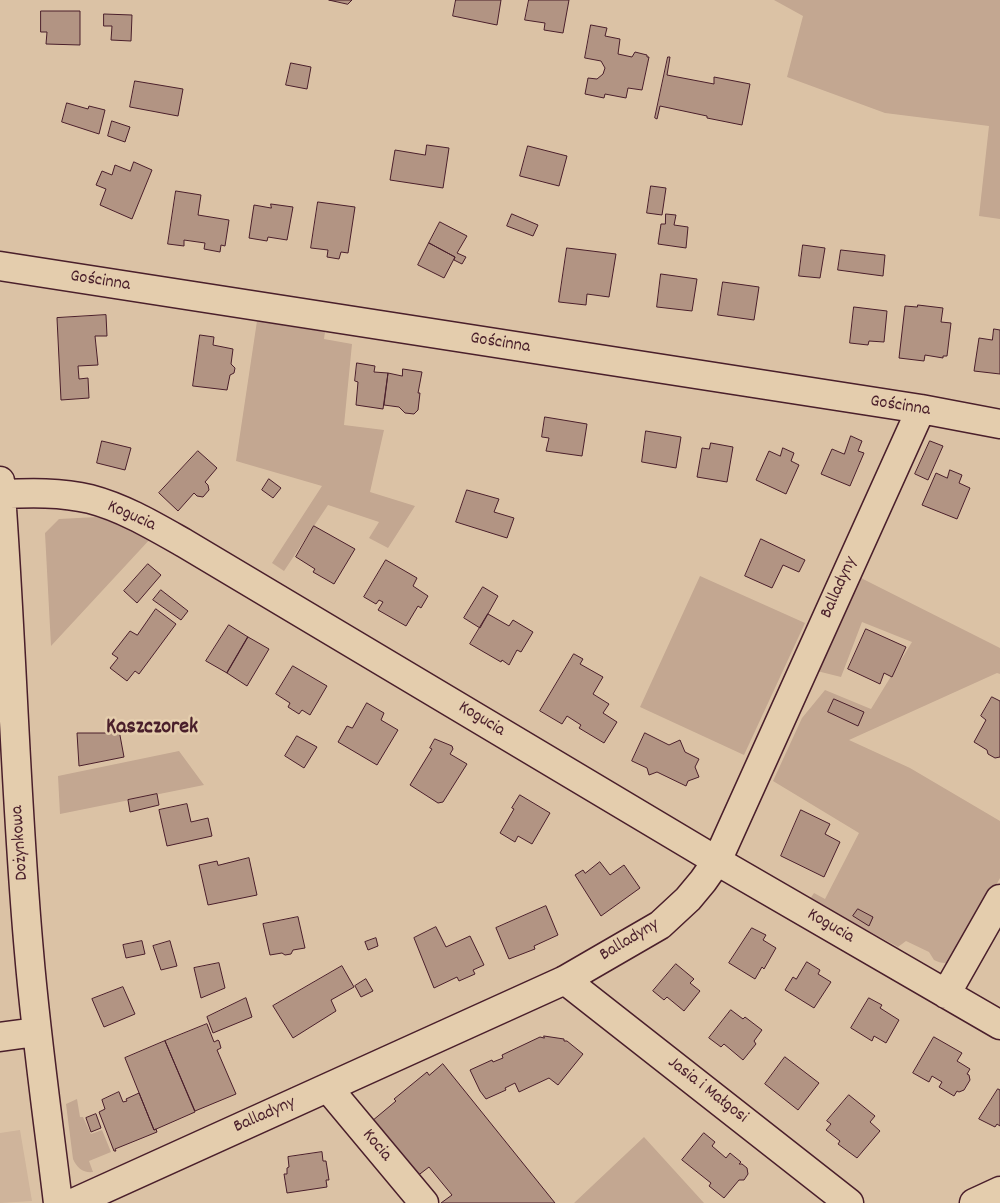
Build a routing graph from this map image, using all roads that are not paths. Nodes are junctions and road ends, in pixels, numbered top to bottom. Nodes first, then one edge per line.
1 (0, 266) edge
2 (921, 410) junction
3 (1000, 424) edge
4 (0, 488) edge
5 (717, 861) junction
6 (1000, 899) edge
7 (565, 980) junction
8 (946, 994) junction
9 (1000, 1025) edge
10 (36, 1032) junction
11 (0, 1037) edge
12 (328, 1088) junction
13 (1000, 1191) edge
14 (58, 1203) edge
15 (73, 1203) edge
16 (424, 1203) edge
17 (849, 1203) edge
18 (974, 1203) edge

1 - 2 street, Gościnna
2 - 3 street, Gościnna
2 - 5 street, Balladyny
4 - 5 street, Kogucia
4 - 10 street, Dożynkowa
5 - 7 street, Balladyny
5 - 8 street, Kogucia
6 - 8 street
7 - 12 street, Balladyny
7 - 17 street, Jasia i Małgosi
8 - 9 street, Kogucia
10 - 11 street
10 - 14 street, Dożynkowa
12 - 15 street, Balladyny
12 - 16 street, Kocia
13 - 18 street

